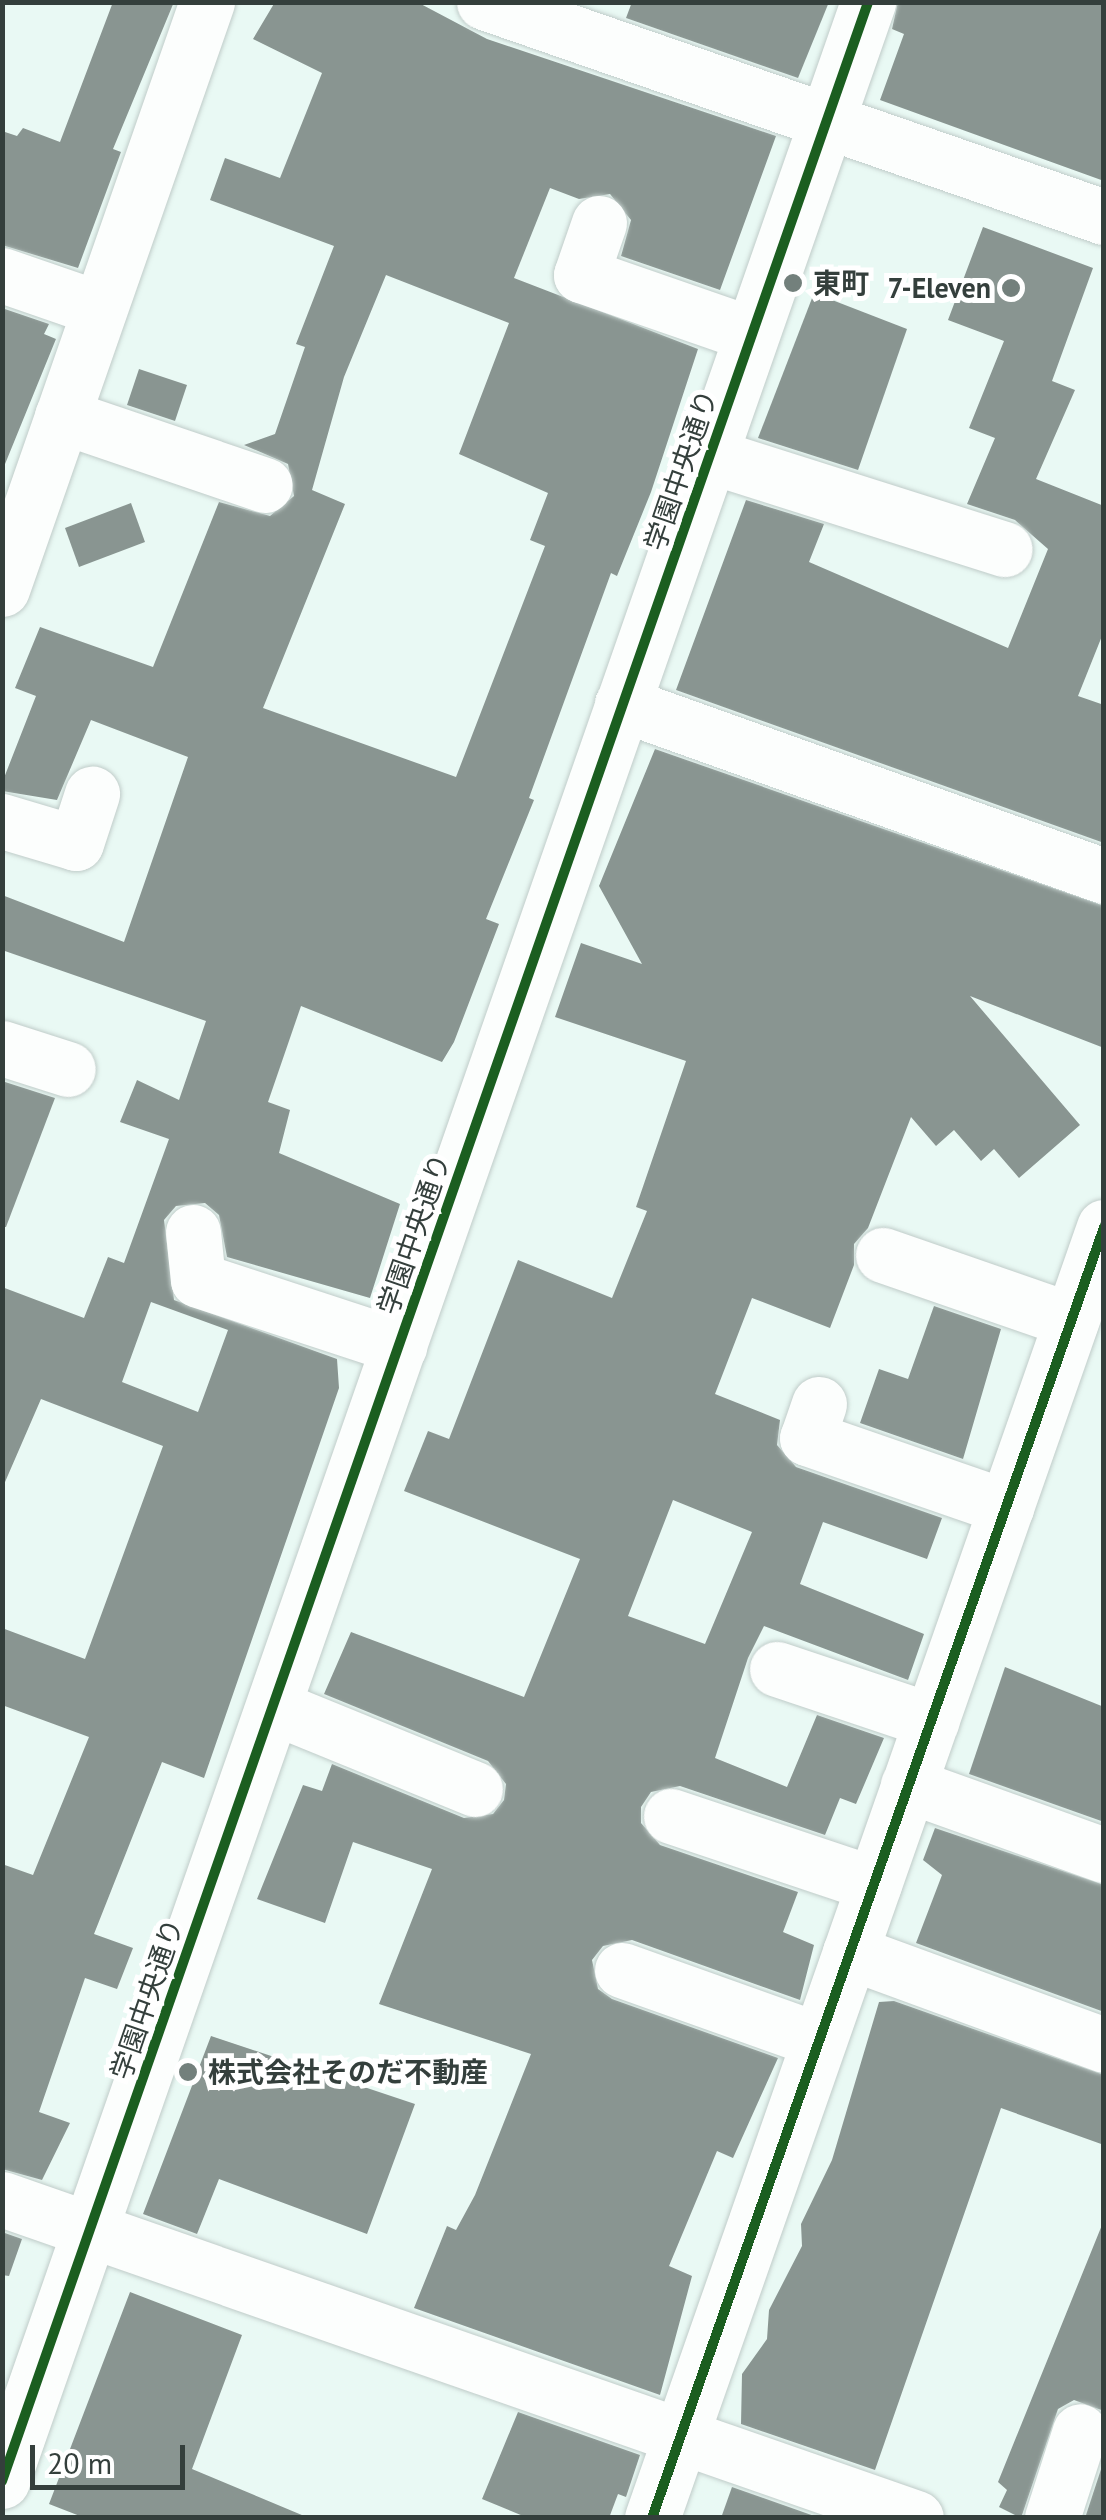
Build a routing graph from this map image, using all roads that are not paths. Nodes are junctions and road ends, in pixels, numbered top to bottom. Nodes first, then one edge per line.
1 (206, 2) edge
2 (484, 2) edge
3 (868, 2) edge
4 (600, 22) edge
5 (826, 122) junction
6 (1104, 217) edge
7 (599, 223) dead end
8 (2, 275) edge
9 (98, 308) junction
10 (752, 334) junction
11 (62, 416) junction
12 (711, 456) junction
13 (20, 486) edge
14 (265, 486) dead end
15 (1005, 549) dead end
16 (2, 588) edge
17 (622, 704) junction
18 (92, 794) dead end
19 (2, 821) edge
20 (1104, 876) edge
21 (2, 1048) edge
22 (68, 1068) dead end
23 (1104, 1227) edge
24 (193, 1232) dead end
25 (883, 1255) dead end
26 (1071, 1320) junction
27 (399, 1346) junction
28 (819, 1404) dead end
29 (1006, 1508) junction
30 (777, 1669) dead end
31 (274, 1706) junction
32 (932, 1721) junction
33 (908, 1785) junction
34 (475, 1790) dead end
35 (671, 1816) dead end
36 (1104, 1856) edge
37 (874, 1884) junction
38 (850, 1952) junction
39 (622, 1970) dead end
40 (819, 2040) junction
41 (1104, 2045) edge
42 (2, 2198) edge
43 (90, 2229) junction
44 (1080, 2431) dead end
45 (681, 2435) junction
46 (2, 2481) edge
47 (652, 2518) edge
48 (916, 2518) edge
49 (1052, 2518) edge

1 - 9 street
2 - 4 street
3 - 5 street, 学園中央通り
4 - 5 street
5 - 6 street
5 - 10 street, 学園中央通り
7 - 10 street
8 - 9 street
9 - 11 street
10 - 12 street, 学園中央通り
11 - 13 street
11 - 14 street
12 - 15 street
12 - 17 street, 学園中央通り
13 - 16 street
17 - 20 street
17 - 27 street, 学園中央通り
18 - 19 street
21 - 22 street
23 - 26 street
24 - 27 street
25 - 26 street
26 - 29 street
27 - 31 street, 学園中央通り
28 - 29 street
29 - 32 street
30 - 32 street
31 - 34 street
31 - 43 street, 学園中央通り
32 - 33 street
33 - 36 street
33 - 37 street
35 - 37 street
37 - 38 street
38 - 40 street
38 - 41 street
39 - 40 street
40 - 45 street
42 - 43 street
43 - 45 street
43 - 46 street, 学園中央通り
44 - 49 street
45 - 47 street
45 - 48 street

